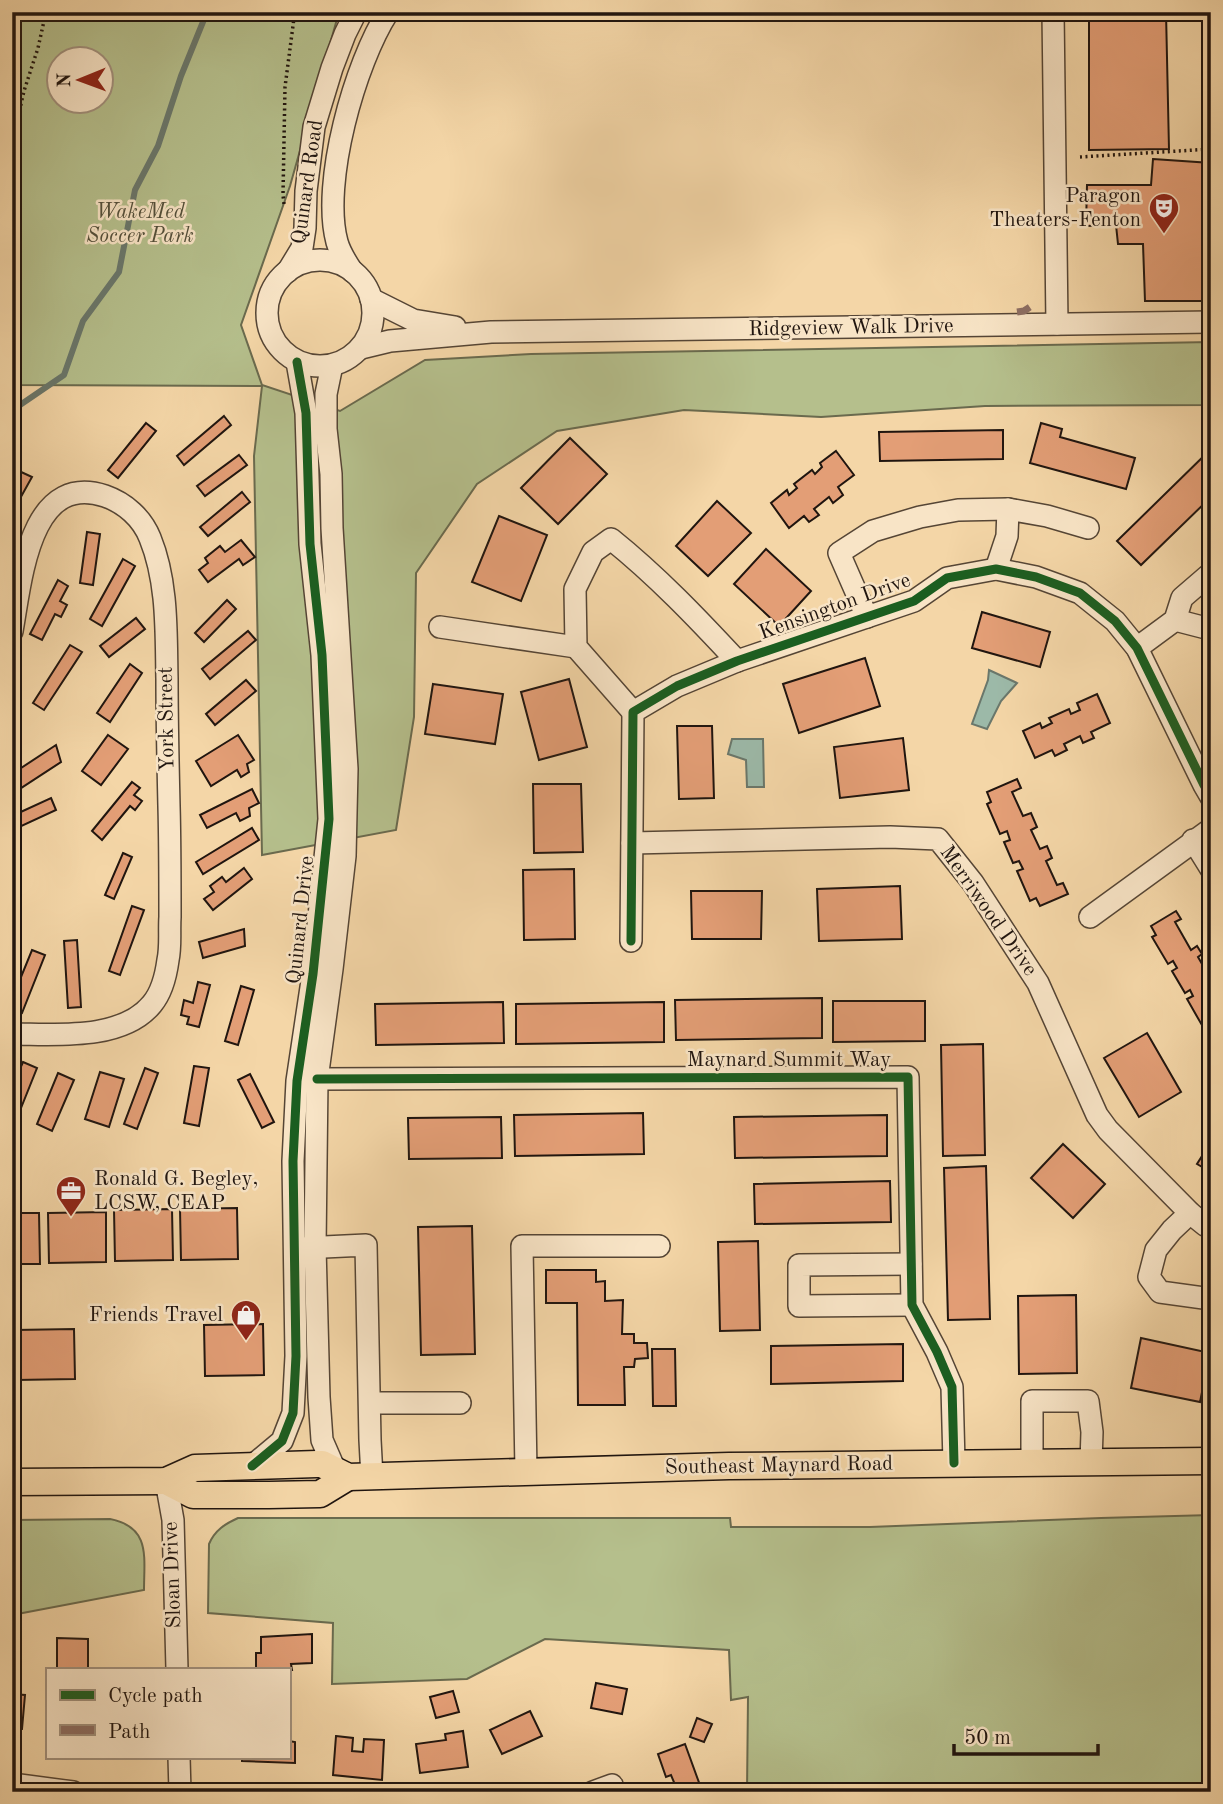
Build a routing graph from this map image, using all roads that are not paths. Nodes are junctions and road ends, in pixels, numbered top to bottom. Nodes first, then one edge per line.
1 (356, 12) edge
2 (388, 12) edge
3 (1053, 12) edge
4 (352, 271) junction
5 (287, 272) junction
6 (371, 299) junction
7 (1211, 322) edge
8 (1057, 324) junction
9 (491, 332) junction
10 (361, 348) junction
11 (297, 362) junction
12 (332, 366) junction
13 (1008, 509) junction
14 (1088, 528) dead end
15 (996, 569) junction
16 (1211, 573) edge
17 (867, 617) junction
18 (1175, 620) junction
19 (440, 627) dead end
20 (1211, 627) edge
21 (12, 631) edge
22 (576, 647) junction
23 (1137, 648) junction
24 (737, 661) junction
25 (633, 712) junction
26 (1211, 797) edge
27 (1202, 834) edge
28 (632, 843) junction
29 (1211, 869) edge
30 (1090, 917) dead end
31 (632, 941) dead end
32 (12, 1034) edge
33 (317, 1079) junction
34 (1190, 1213) junction
35 (1211, 1228) edge
36 (659, 1246) dead end
37 (305, 1248) junction
38 (911, 1264) junction
39 (1211, 1299) edge
40 (912, 1305) junction
41 (370, 1403) junction
42 (460, 1403) dead end
43 (1211, 1461) edge
44 (1091, 1462) junction
45 (1032, 1463) junction
46 (954, 1464) junction
47 (252, 1466) junction
48 (526, 1471) junction
49 (352, 1475) junction
50 (166, 1481) junction
51 (12, 1482) edge
52 (177, 1668) edge
53 (179, 1758) edge
54 (12, 1784) edge
55 (73, 1792) edge
56 (180, 1792) edge

1 - 5 street, Quinard Road
2 - 4 street, Quinard Road
3 - 8 street
4 - 5 street
4 - 6 street
5 - 11 street
6 - 9 street, Ridgeview Walk Drive
6 - 10 street
7 - 8 street, Ridgeview Walk Drive
8 - 9 street, Ridgeview Walk Drive
9 - 10 street, Ridgeview Walk Drive
10 - 12 street
11 - 12 street
11 - 37 street, Quinard Drive
12 - 33 street, Quinard Drive
13 - 14 street
13 - 15 street
13 - 17 street
15 - 17 street, Kensington Drive
15 - 23 street, Kensington Drive
16 - 18 street
17 - 24 street, Kensington Drive
18 - 20 street
18 - 23 street
19 - 22 street
21 - 32 street, York Street
22 - 24 street
22 - 25 street
23 - 26 street, Kensington Drive
24 - 25 street, Kensington Drive
25 - 28 street
27 - 29 street
27 - 30 street
28 - 31 street
28 - 34 street, Merriwood Drive
33 - 37 street, Quinard Drive
33 - 38 street, Maynard Summit Way
34 - 35 street, Merriwood Drive
34 - 39 street
36 - 48 street
37 - 41 street
37 - 47 street, Quinard Drive
37 - 49 street, Quinard Drive
38 - 40 street, Maynard Summit Way
38 - 40 street
40 - 46 street, Maynard Summit Way
41 - 42 street
41 - 49 street
43 - 44 main road, Southeast Maynard Road
44 - 45 main road, Southeast Maynard Road
44 - 45 street
45 - 46 main road, Southeast Maynard Road
46 - 48 main road, Southeast Maynard Road
47 - 49 main road, Southeast Maynard Road
47 - 50 main road, Southeast Maynard Road
48 - 49 main road, Southeast Maynard Road
49 - 50 main road, Southeast Maynard Road
50 - 51 main road, Southeast Maynard Road
50 - 52 street, Sloan Drive
53 - 56 street
54 - 55 street

